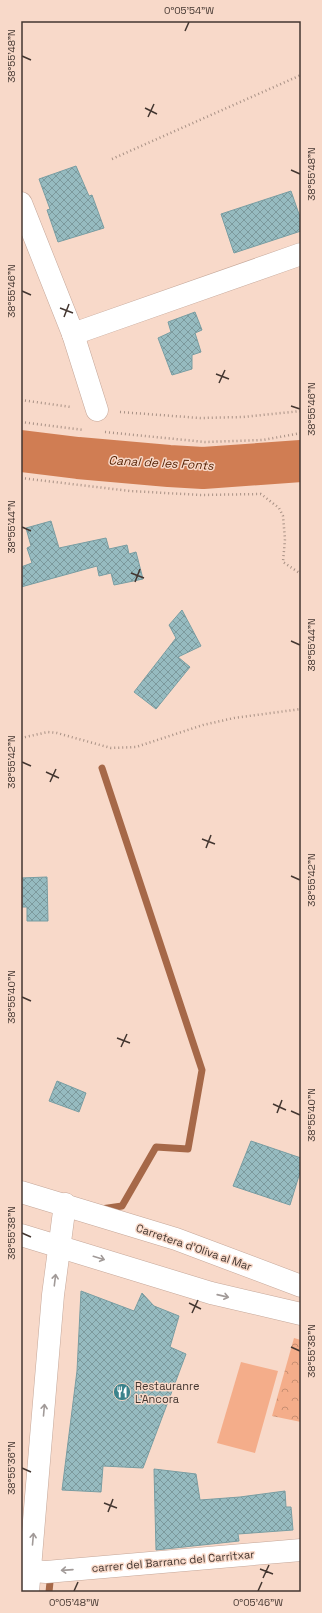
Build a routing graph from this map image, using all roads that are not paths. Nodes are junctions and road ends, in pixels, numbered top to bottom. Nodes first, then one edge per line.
1 (21, 203) edge
2 (301, 254) edge
3 (73, 334) junction
4 (97, 410) road end
5 (21, 1192) edge
6 (65, 1204) junction
7 (21, 1235) edge
8 (59, 1246) junction
9 (301, 1286) edge
10 (301, 1314) edge
11 (301, 1550) edge
12 (31, 1576) edge

1 - 3 street
2 - 3 street
3 - 4 street
5 - 6 street, Carretera d'Oliva al Mar
6 - 8 street
6 - 9 street, Carretera d'Oliva al Mar
7 - 8 street
8 -> 10 street
12 -> 8 street
11 -> 12 street, carrer del Barranc del Carritxar

